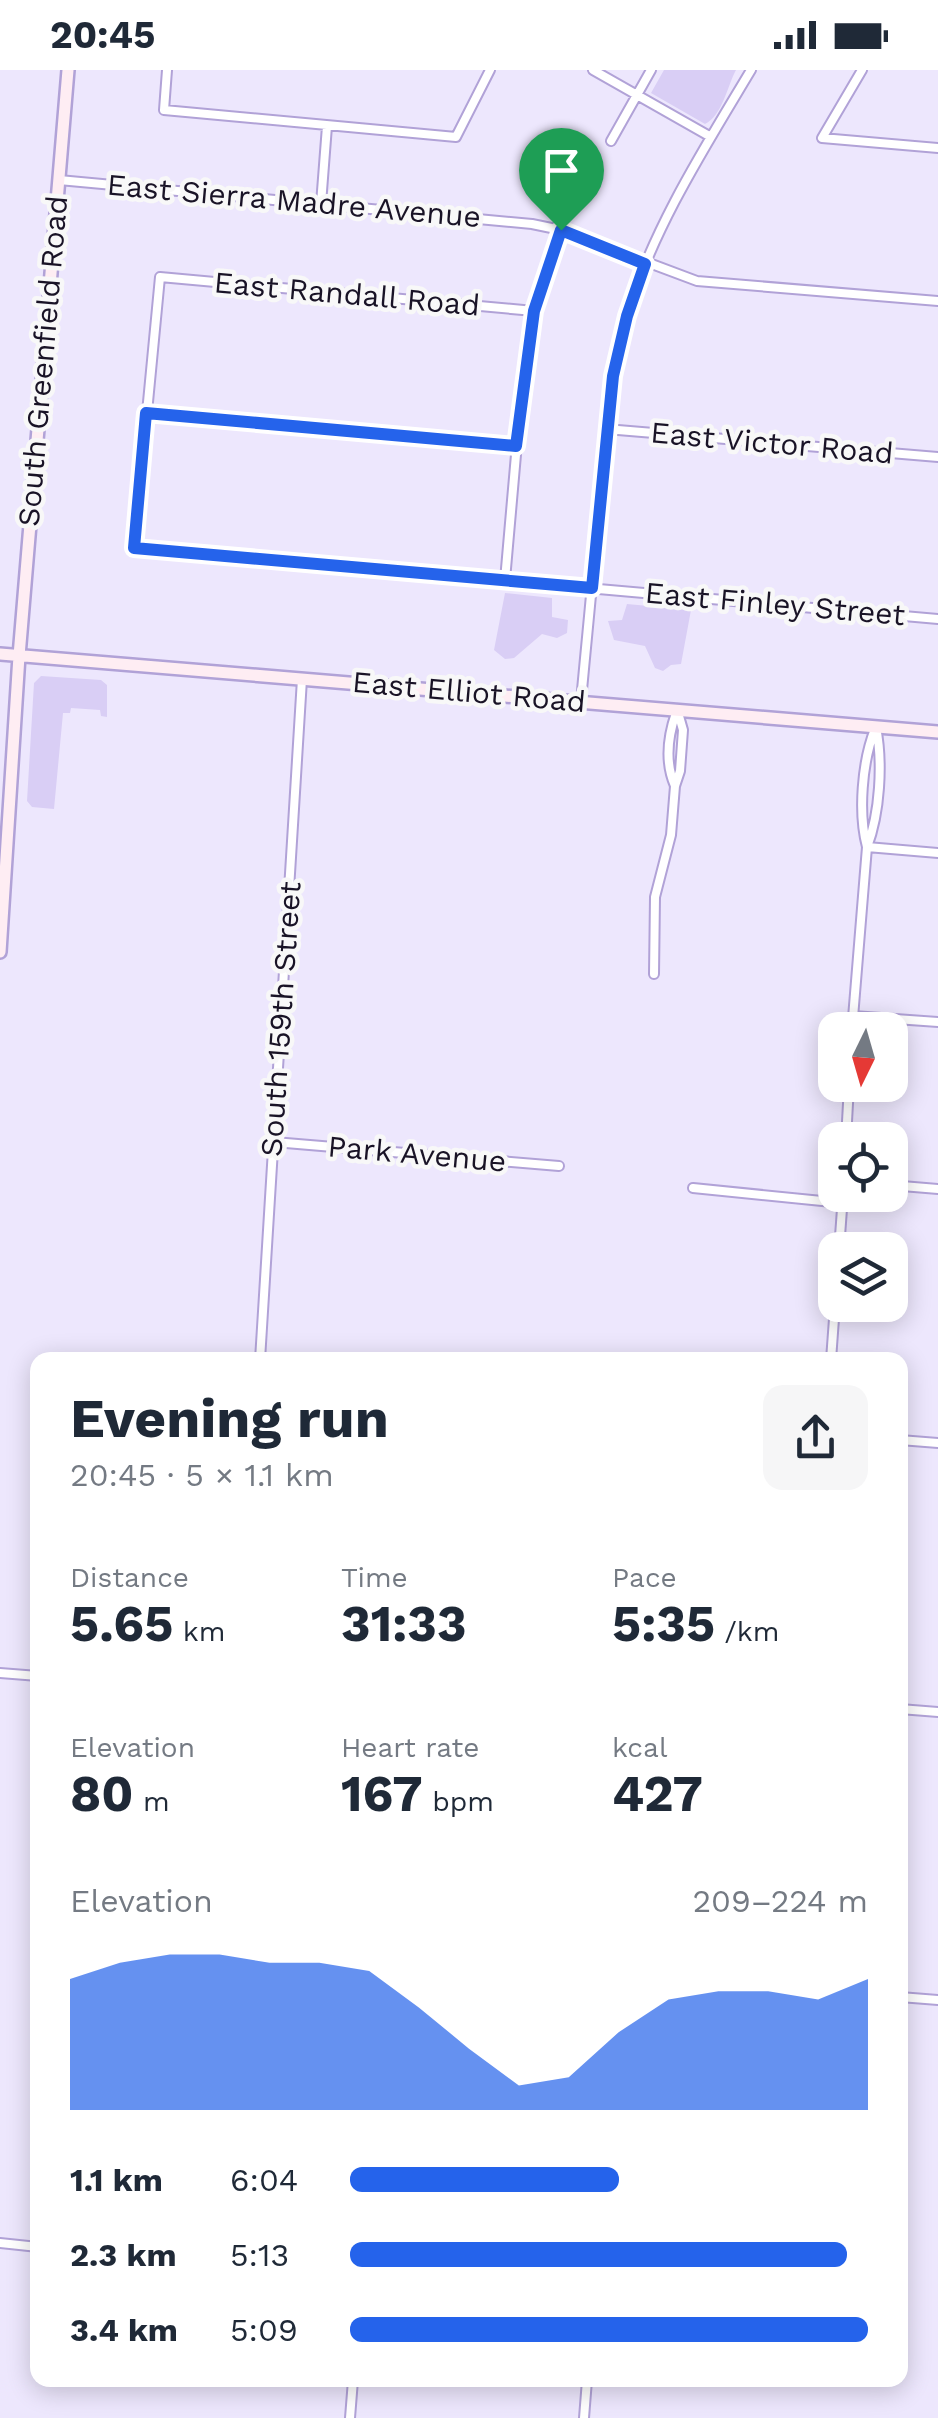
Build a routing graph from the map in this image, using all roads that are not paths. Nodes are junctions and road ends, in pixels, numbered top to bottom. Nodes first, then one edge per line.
1 (68, 70) edge
2 (168, 70) edge
3 (490, 70) edge
4 (594, 70) edge
5 (651, 70) edge
6 (750, 70) edge
7 (862, 70) edge
8 (636, 96) junction
9 (327, 126) junction
10 (710, 137) junction
11 (611, 142) dead end
12 (938, 148) edge
13 (59, 180) junction
14 (321, 204) junction
15 (561, 230) junction
16 (645, 264) junction
17 (938, 301) edge
18 (534, 311) junction
19 (146, 413) junction
20 (606, 429) junction
21 (516, 446) junction
22 (938, 458) edge
23 (505, 580) junction
24 (592, 588) junction
25 (938, 618) edge
26 (0, 654) edge
27 (19, 656) junction
28 (302, 678) junction
29 (581, 701) junction
30 (678, 709) junction
31 (876, 727) junction
32 (938, 732) edge
33 (867, 847) junction
34 (938, 854) edge
35 (0, 952) edge
36 (654, 974) dead end
37 (853, 1012) edge
38 (908, 1020) edge
39 (938, 1022) edge
40 (274, 1142) junction
41 (559, 1166) dead end
42 (908, 1187) edge
43 (693, 1188) dead end
44 (938, 1189) edge
45 (818, 1197) edge
46 (834, 1322) edge
47 (261, 1352) edge
48 (832, 1352) edge
49 (908, 1441) edge
50 (938, 1443) edge
51 (0, 1673) edge
52 (30, 1675) edge
53 (908, 1710) edge
54 (938, 1712) edge
55 (908, 1998) edge
56 (938, 2000) edge
57 (0, 2244) edge
58 (30, 2246) edge
59 (352, 2387) edge
60 (586, 2387) edge
61 (350, 2418) edge
62 (584, 2418) edge

1 - 13 main road, South Greenfield Road
2 - 9 street
3 - 9 street
4 - 8 street
5 - 8 street
6 - 10 street
7 - 12 street
8 - 10 street
8 - 11 street
9 - 14 street
10 - 16 street
13 - 14 street, East Sierra Madre Avenue
13 - 27 main road, South Greenfield Road
14 - 15 street, East Sierra Madre Avenue
15 - 16 street, East Sierra Madre Avenue
15 - 18 street
16 - 17 street, East Sierra Madre Avenue
16 - 20 street
18 - 19 street, East Randall Road
18 - 21 street
19 - 21 street
19 - 23 street, East Finley Street
20 - 22 street, East Victor Road
20 - 24 street
21 - 23 street
23 - 24 street, East Finley Street
24 - 25 street, East Finley Street
24 - 29 street
26 - 27 main road, East Elliot Road
27 - 28 main road, East Elliot Road
27 - 35 main road, South Greenfield Road
28 - 29 main road, East Elliot Road
28 - 40 street, South 159th Street
29 - 30 main road, East Elliot Road
30 - 31 main road, East Elliot Road
30 - 36 street
31 - 32 main road, East Elliot Road
31 - 33 street
33 - 34 street
33 - 37 street
38 - 39 street
40 - 41 street, Park Avenue
40 - 47 street, South 159th Street
42 - 44 street
43 - 45 street
46 - 48 street
49 - 50 street
51 - 52 street
53 - 54 street
55 - 56 street
57 - 58 street
59 - 61 street
60 - 62 street

